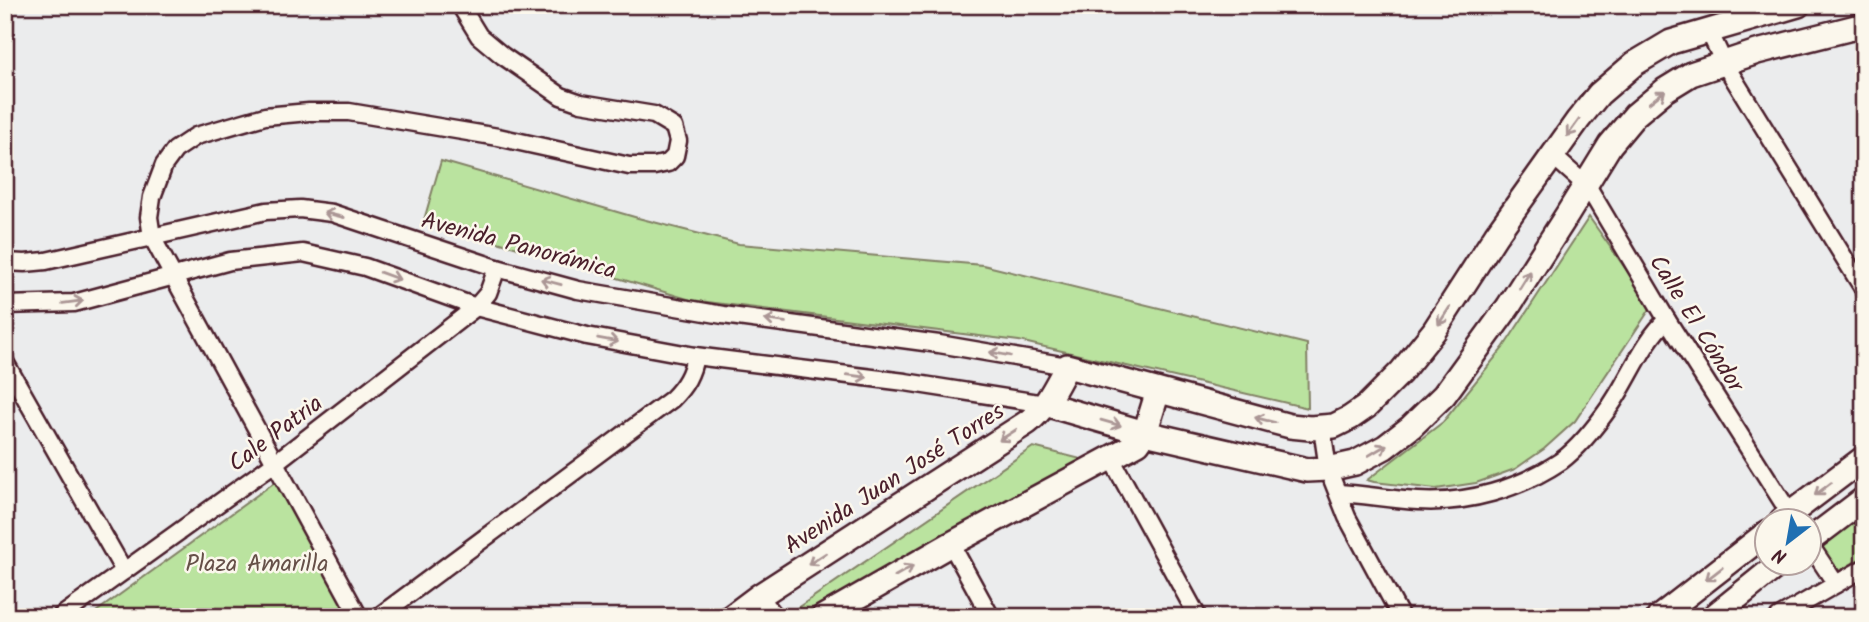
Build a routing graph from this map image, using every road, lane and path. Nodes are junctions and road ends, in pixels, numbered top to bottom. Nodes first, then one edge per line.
1 (460, 5) edge
2 (1798, 5) edge
3 (1864, 25) edge
4 (1709, 31) junction
5 (1724, 63) junction
6 (1553, 156) junction
7 (1585, 184) junction
8 (152, 237) junction
9 (5, 262) edge
10 (497, 268) junction
11 (173, 276) junction
12 (1864, 290) edge
13 (5, 305) edge
14 (475, 307) junction
15 (1667, 320) junction
16 (695, 356) junction
17 (5, 362) edge
18 (1067, 366) junction
19 (1158, 391) junction
20 (1045, 404) junction
21 (1322, 428) junction
22 (1145, 433) junction
23 (1111, 458) junction
24 (1864, 458) edge
25 (276, 462) junction
26 (1328, 469) junction
27 (1338, 493) junction
28 (1864, 499) edge
29 (1782, 506) edge
30 (1804, 506) edge
31 (1824, 531) edge
32 (1754, 543) edge
33 (951, 544) junction
34 (1824, 565) edge
35 (1864, 568) edge
36 (124, 571) junction
37 (1764, 576) edge
38 (1836, 584) junction
39 (760, 596) junction
40 (60, 617) edge
41 (359, 617) edge
42 (378, 617) edge
43 (731, 617) edge
44 (776, 617) edge
45 (823, 617) edge
46 (991, 617) edge
47 (1198, 617) edge
48 (1401, 617) edge
49 (1659, 617) edge
50 (1713, 617) edge
51 (1779, 617) edge

1 - 8 street
2 - 4 street
3 - 5 street
4 - 5 street
4 -> 6 street
7 -> 5 street
5 - 12 street
6 - 7 street, Calle El Cóndor
6 -> 21 street
7 - 15 street, Calle El Cóndor
26 -> 7 street
8 - 9 street, Avenida Panorámica
10 -> 8 street, Avenida Panorámica
8 - 11 street
10 - 14 street, Cale Patria
18 -> 10 street, Avenida Panorámica
13 -> 11 street
11 -> 14 street
11 - 25 street
14 -> 16 street
14 - 25 street, Cale Patria
15 - 27 street
15 - 29 street, Calle El Cóndor
16 -> 20 street
16 - 42 street
17 - 36 street
18 - 19 street
18 - 20 street, Avenida Juan José Torres
21 -> 19 street
19 - 22 street
20 -> 22 street
20 -> 39 street, Avenida Juan José Torres
21 - 26 street
22 - 23 street
22 - 26 street
23 - 33 street
23 - 47 street
24 -> 30 street
25 - 36 street, Cale Patria
25 - 41 street
26 - 27 street
27 - 48 street
28 - 31 street
32 -> 49 street
45 -> 33 street
33 - 46 street
34 - 38 street
35 - 38 street
36 - 40 street, Cale Patria
37 - 50 street
38 - 51 street
39 - 43 street, Avenida Juan José Torres
39 - 44 street

